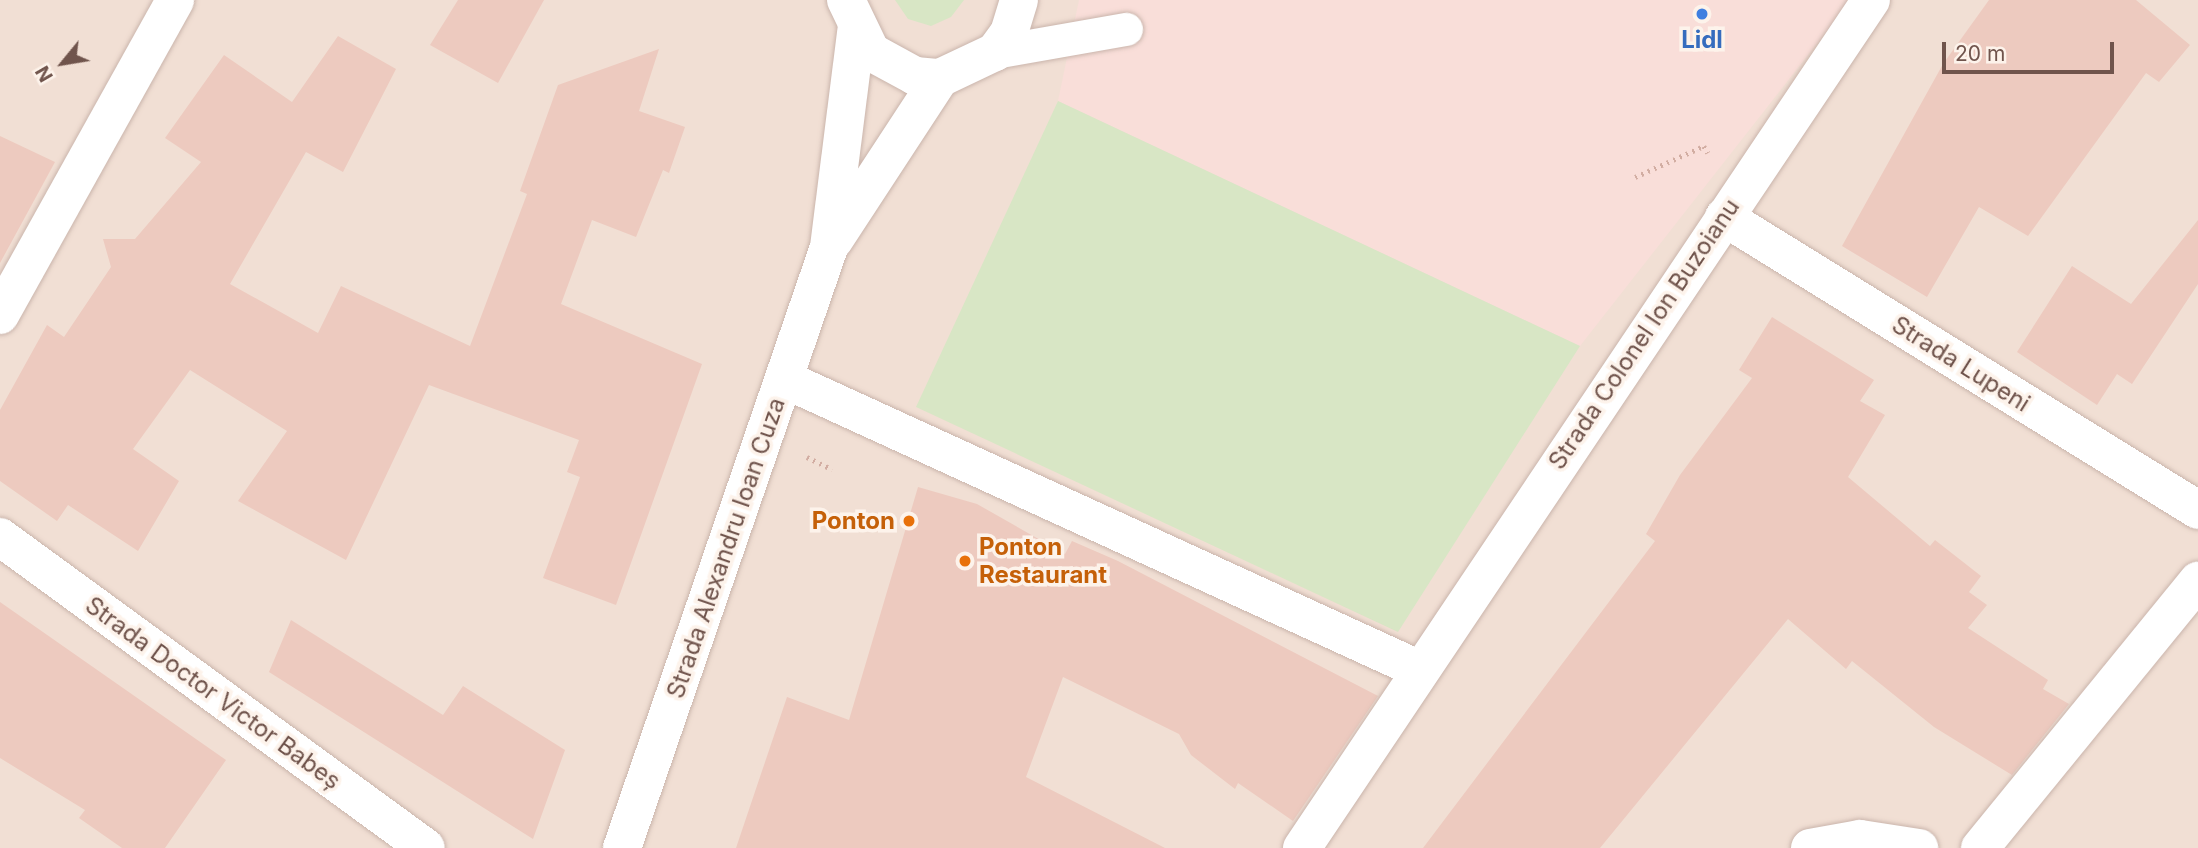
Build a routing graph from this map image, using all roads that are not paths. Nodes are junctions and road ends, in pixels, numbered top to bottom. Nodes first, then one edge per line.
1 (175, 0) edge
2 (1019, 0) edge
3 (1871, 0) edge
4 (851, 16) edge
5 (1126, 29) dead end
6 (995, 52) junction
7 (940, 78) junction
8 (1730, 208) junction
9 (829, 247) junction
10 (0, 315) edge
11 (784, 379) junction
12 (2198, 510) edge
13 (0, 537) edge
14 (2198, 581) edge
15 (1418, 669) junction
16 (426, 848) edge
17 (622, 848) edge
18 (1302, 848) edge
19 (1810, 848) edge
20 (1919, 848) edge
21 (1980, 848) edge

1 - 10 street
2 - 6 street
3 - 8 street, Strada Colonel Ion Buzoianu
4 - 7 street, Strada Alexandru Ioan Cuza
4 - 9 street, Strada Alexandru Ioan Cuza
5 - 6 lane
6 - 7 street
7 - 9 street, Strada Alexandru Ioan Cuza
8 - 12 street, Strada Lupeni
8 - 15 street, Strada Colonel Ion Buzoianu
9 - 11 street, Strada Alexandru Ioan Cuza
11 - 15 street
11 - 17 street, Strada Alexandru Ioan Cuza
13 - 16 street, Strada Doctor Victor Babeș
14 - 21 street
15 - 18 street, Strada Colonel Ion Buzoianu
19 - 20 street

